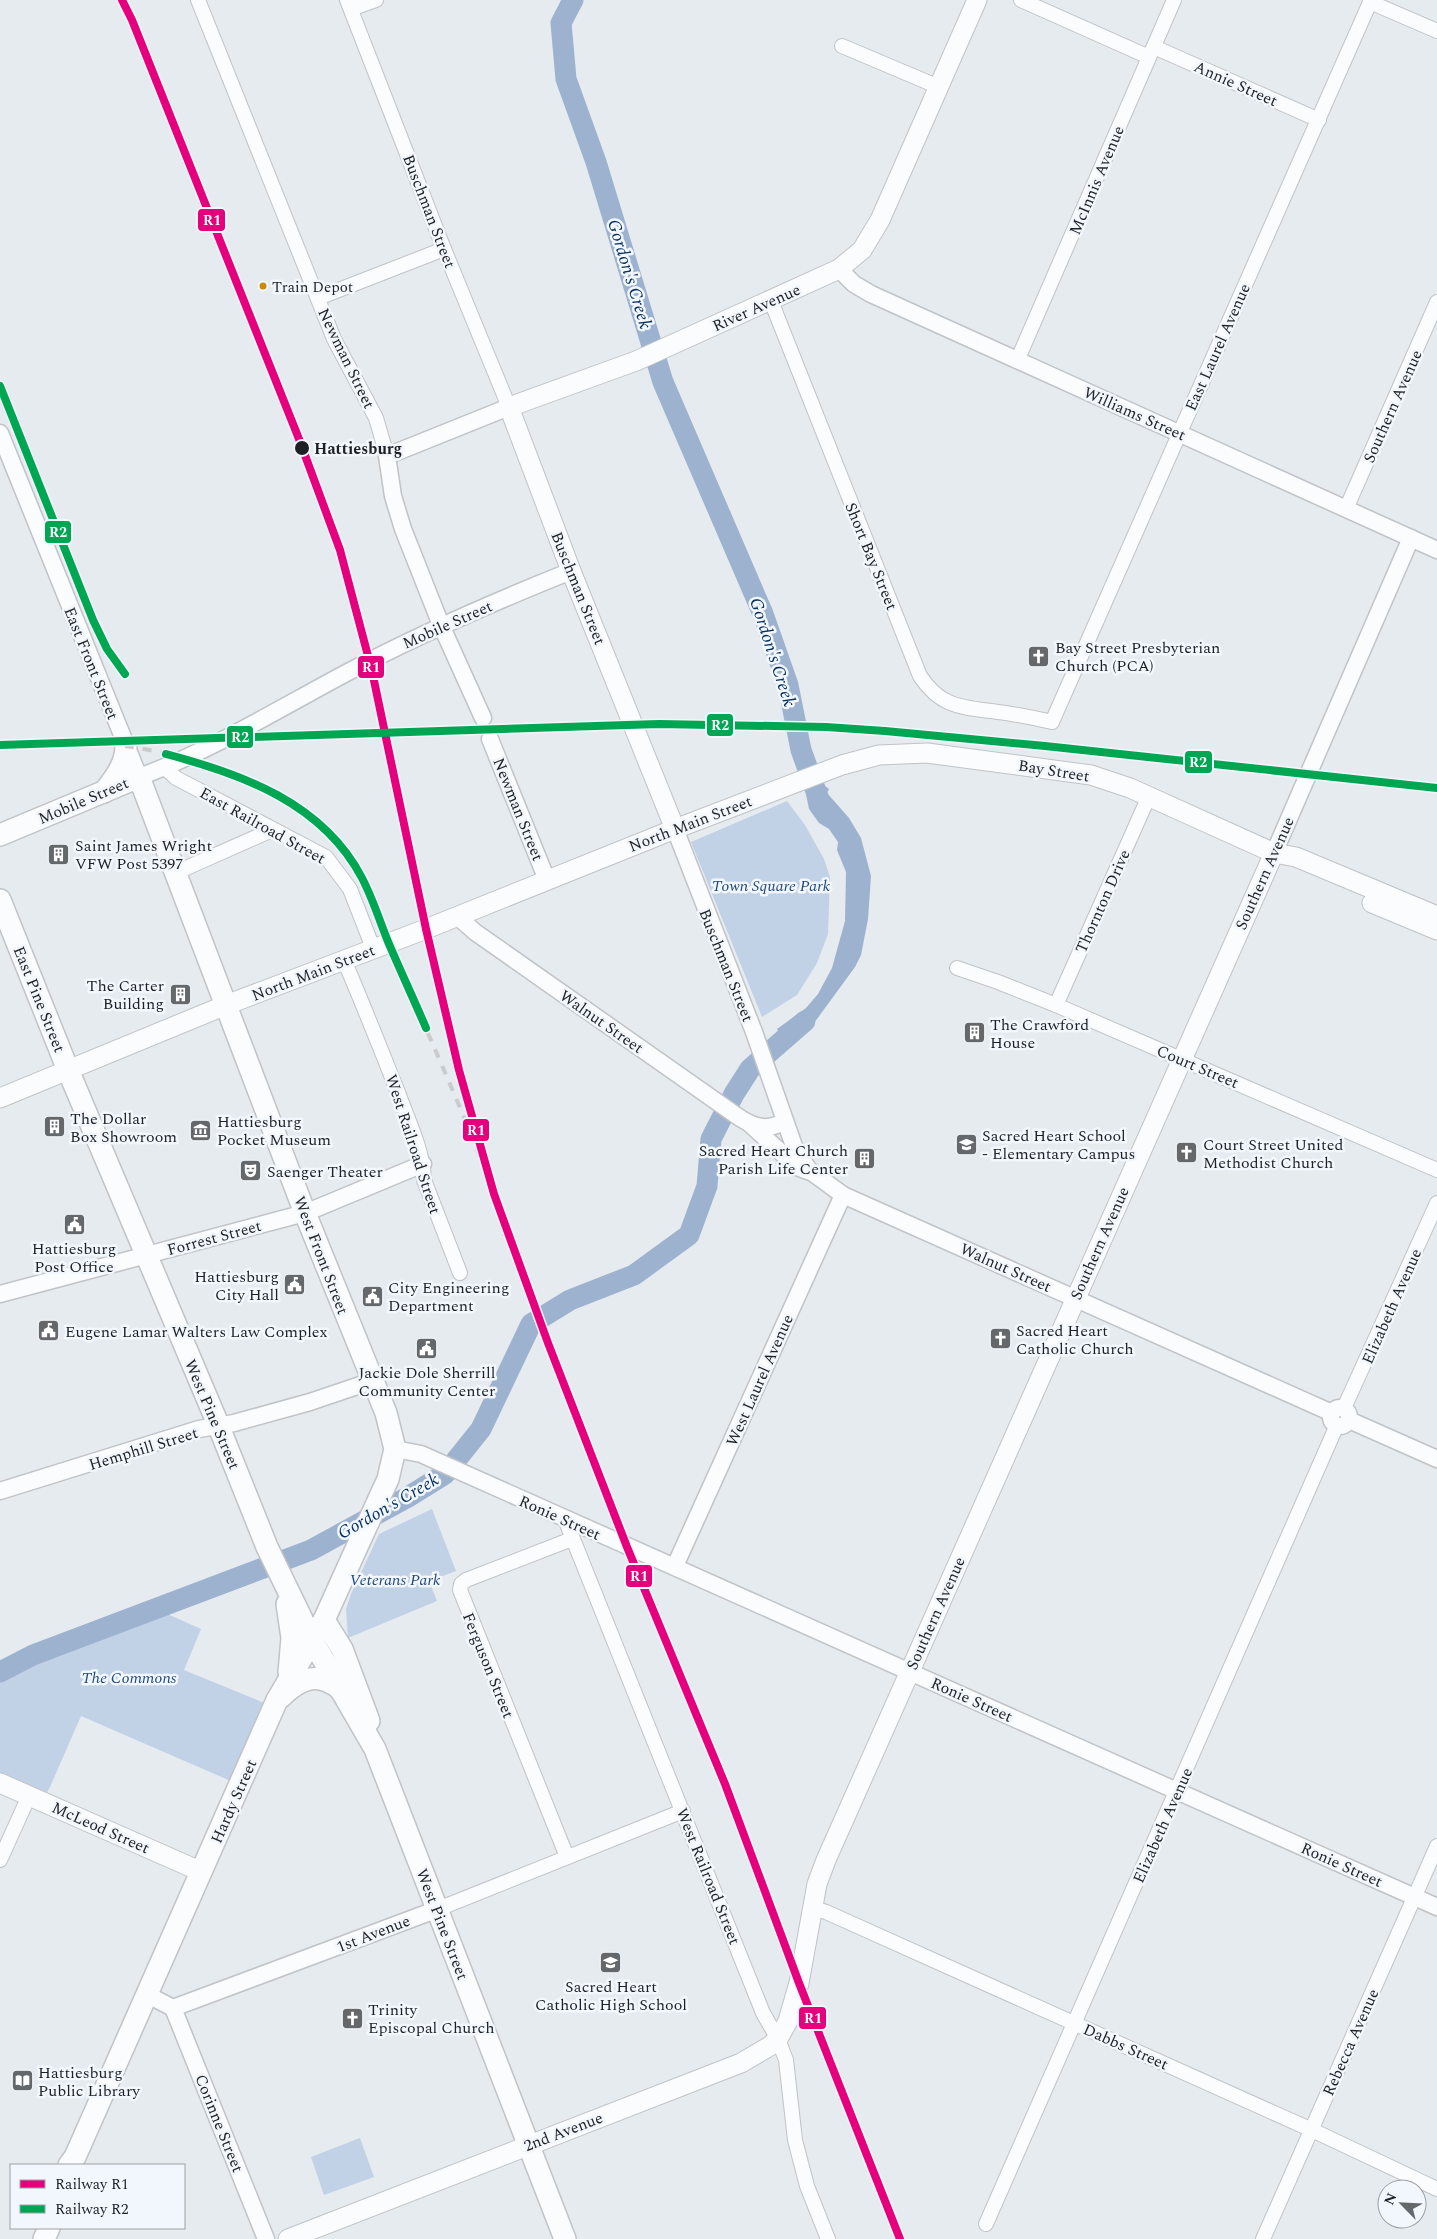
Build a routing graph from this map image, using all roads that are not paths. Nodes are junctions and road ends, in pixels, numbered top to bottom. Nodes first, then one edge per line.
1 (198, 0) edge
2 (376, 0) edge
3 (977, 0) edge
4 (1020, 0) edge
5 (1174, 0) edge
6 (1371, 1) edge
7 (349, 5) edge
8 (1437, 31) edge
9 (842, 46) dead end
10 (1151, 52) junction
11 (939, 88) junction
12 (1319, 120) junction
13 (444, 249) junction
14 (839, 269) junction
15 (318, 298) junction
16 (771, 301) junction
17 (1437, 302) edge
18 (1017, 361) junction
19 (509, 407) junction
20 (1179, 432) junction
21 (0, 433) edge
22 (387, 456) junction
23 (1346, 509) junction
24 (1411, 538) junction
25 (1437, 550) edge
26 (571, 571) junction
27 (441, 625) junction
28 (483, 718) dead end
29 (1052, 722) joint
30 (490, 739) dead end
31 (126, 746) junction
32 (165, 768) junction
33 (823, 773) joint
34 (139, 777) junction
35 (104, 792) junction
36 (1149, 796) junction
37 (674, 829) junction
38 (272, 830) junction
39 (0, 835) edge
40 (1274, 853) junction
41 (176, 872) junction
42 (547, 880) junction
43 (0, 900) edge
44 (457, 916) junction
45 (1437, 916) edge
46 (1437, 930) edge
47 (373, 948) junction
48 (344, 960) junction
49 (957, 968) dead end
50 (226, 1005) junction
51 (1056, 1005) junction
52 (1181, 1058) junction
53 (68, 1070) junction
54 (0, 1098) edge
55 (745, 1121) junction
56 (785, 1122) junction
57 (423, 1164) junction
58 (1437, 1170) edge
59 (813, 1173) junction
60 (843, 1195) junction
61 (1437, 1203) edge
62 (305, 1213) junction
63 (145, 1255) junction
64 (460, 1273) dead end
65 (0, 1294) edge
66 (1075, 1297) junction
67 (372, 1381) junction
68 (1340, 1417) junction
69 (218, 1426) junction
70 (396, 1449) junction
71 (1437, 1459) edge
72 (0, 1491) edge
73 (565, 1519) junction
74 (572, 1540) junction
75 (675, 1566) junction
76 (286, 1589) junction
77 (336, 1595) junction
78 (324, 1620) junction
79 (312, 1640) junction
80 (910, 1671) junction
81 (287, 1680) junction
82 (340, 1689) junction
83 (277, 1700) junction
84 (375, 1749) junction
85 (0, 1783) edge
86 (1177, 1790) junction
87 (29, 1796) junction
88 (683, 1811) junction
89 (1437, 1846) edge
90 (567, 1857) junction
91 (0, 1860) edge
92 (202, 1872) junction
93 (1414, 1897) junction
94 (1437, 1907) edge
95 (812, 1908) junction
96 (438, 1909) junction
97 (799, 1983) joint
98 (146, 1994) junction
99 (173, 2008) junction
100 (1074, 2022) junction
101 (778, 2039) junction
102 (1312, 2130) junction
103 (527, 2144) junction
104 (73, 2162) edge
105 (1437, 2189) edge
106 (986, 2224) dead end
107 (266, 2239) edge
108 (288, 2239) edge
109 (565, 2239) edge
110 (828, 2239) edge
111 (1263, 2239) edge

1 - 15 street, Newman Street
2 - 7 street
3 - 11 main road, River Avenue
4 - 10 street, Annie Street
5 - 10 street, McInnis Avenue
6 - 8 street
6 - 12 street, East Laurel Avenue
7 - 13 street, Buschman Street
9 - 11 street
10 - 12 street, Annie Street
10 - 18 street, McInnis Avenue
11 - 14 main road, River Avenue
12 - 20 street, East Laurel Avenue
13 - 15 street
13 - 19 street, Buschman Street
14 - 16 main road, River Avenue
14 - 18 street, Williams Street
15 - 22 street, Newman Street
16 - 19 main road, River Avenue
16 - 29 street, Short Bay Street
17 - 23 street, Southern Avenue
18 - 20 street, Williams Street
19 - 22 street, River Avenue
19 - 26 main road, Buschman Street
20 - 23 street, Williams Street
20 - 29 street, East Laurel Avenue
21 - 31 street, East Front Street
22 - 27 street, Newman Street
23 - 24 street, Williams Street
24 - 25 street, Williams Street
24 - 40 street, Southern Avenue
26 - 27 street, Mobile Street
26 - 37 main road, Buschman Street
27 - 28 street, Newman Street
27 - 32 street, Mobile Street
30 - 42 street, Newman Street
31 - 34 street, East Front Street
31 - 35 main road
32 - 34 street, Mobile Street
32 - 38 street, East Railroad Street
33 - 36 main road, Bay Street
33 - 37 main road, North Main Street
34 - 35 main road, Mobile Street
34 - 41 main road, East Front Street
35 - 39 main road, Mobile Street
36 - 40 main road, Bay Street
36 - 51 street, Thornton Drive
37 - 42 main road, North Main Street
37 - 56 street, Buschman Street
38 - 41 street
38 - 47 street, East Railroad Street
40 - 45 main road, Bay Street
40 - 46 main road, Bay Street
40 - 52 main road, Southern Avenue
41 - 50 main road, East Front Street
42 - 44 main road, North Main Street
43 - 53 main road, East Pine Street
44 - 47 main road, North Main Street
44 - 55 street, Walnut Street
47 - 48 main road, North Main Street
48 - 50 main road, North Main Street
48 - 57 street, West Railroad Street
49 - 51 street, Court Street
50 - 53 main road, North Main Street
50 - 62 main road, West Front Street
51 - 52 street, Court Street
52 - 58 street, Court Street
52 - 66 main road, Southern Avenue
53 - 54 main road, North Main Street
53 - 63 main road, West Pine Street
55 - 56 street, Walnut Street
55 - 59 street, Walnut Street
56 - 59 street, Buschman Street
57 - 62 street, Forrest Street
57 - 64 street, West Railroad Street
59 - 60 street, Walnut Street
60 - 66 street, Walnut Street
60 - 75 street, West Laurel Avenue
61 - 68 street, Elizabeth Avenue
62 - 63 street, Forrest Street
62 - 67 main road, West Front Street
63 - 65 street, Forrest Street
63 - 69 main road, West Pine Street
66 - 68 street, Walnut Street
66 - 80 main road, Southern Avenue
67 - 69 street, Hemphill Street
67 - 70 main road, West Front Street
68 - 71 street, Walnut Street
68 - 86 street, Elizabeth Avenue
69 - 72 street, Hemphill Street
69 - 76 main road, West Pine Street
70 - 73 street, Ronie Street
70 - 77 main road, Hardy Street
73 - 74 street, West Railroad Street
73 - 75 street, Ronie Street
74 - 88 street, West Railroad Street
74 - 90 street, Ferguson Street
75 - 80 street, Ronie Street
76 - 77 main road
76 - 79 main road, West Pine Street
76 - 81 main road
77 - 78 main road, Hardy Street
78 - 79 main road, Hardy Street
78 - 84 main road, West Pine Street
79 - 81 main road, Hardy Street
79 - 82 main road, West Pine Street
80 - 86 street, Ronie Street
80 - 95 main road, Southern Avenue
81 - 83 main road, Hardy Street
82 - 83 main road
82 - 84 main road, West Pine Street
83 - 92 main road, Hardy Street
84 - 96 main road, West Pine Street
85 - 87 main road, McLeod Street
86 - 93 street, Ronie Street
86 - 100 street, Elizabeth Avenue
87 - 91 street
87 - 92 main road, McLeod Street
88 - 90 street, 1st Avenue
88 - 101 street, West Railroad Street
89 - 93 street, Rebecca Avenue
90 - 96 street, 1st Avenue
92 - 98 main road, Hardy Street
93 - 94 street, Ronie Street
93 - 102 street, Rebecca Avenue
95 - 97 main road, Southern Avenue
95 - 100 street, Dabbs Street
96 - 99 street, 1st Avenue
96 - 103 main road, West Pine Street
97 - 101 main road, 2nd Avenue
98 - 99 street
98 - 104 main road, Hardy Street
99 - 107 street, Corinne Street
100 - 102 street, Dabbs Street
100 - 106 street, Elizabeth Avenue
101 - 103 main road, 2nd Avenue
101 - 110 street, West Railroad Street
102 - 105 street, Dabbs Street
102 - 111 street, Rebecca Avenue
103 - 108 main road, 2nd Avenue
103 - 109 main road, West Pine Street

